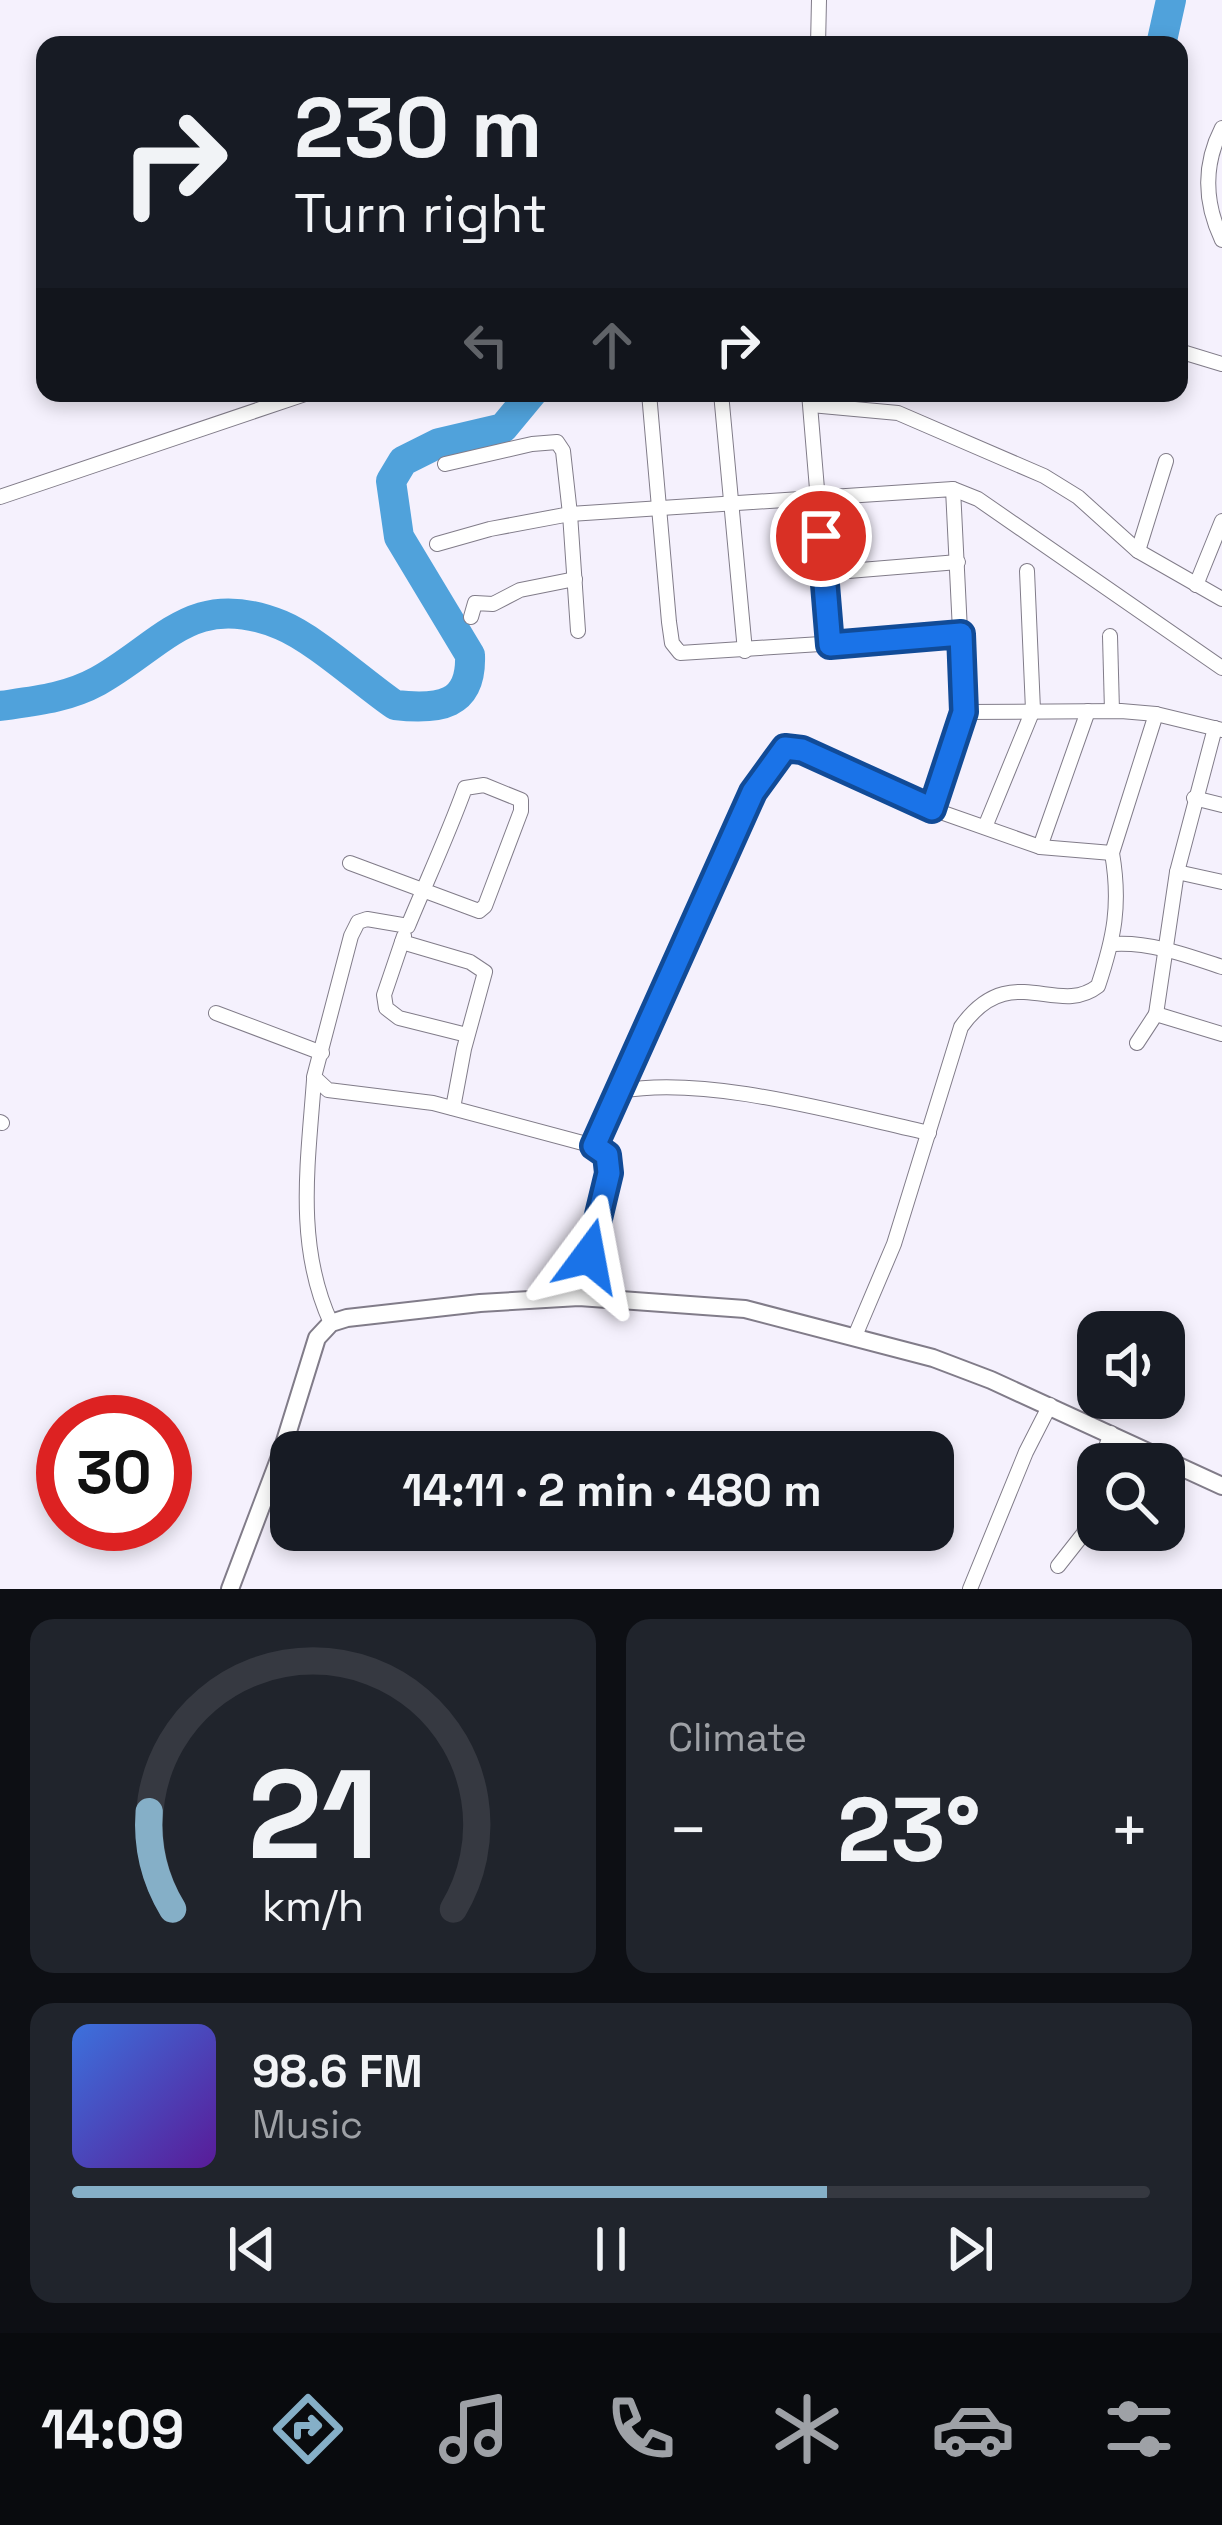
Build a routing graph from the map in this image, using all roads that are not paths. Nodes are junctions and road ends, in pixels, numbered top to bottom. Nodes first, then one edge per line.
1 (819, 0) edge
2 (818, 36) edge
3 (1222, 128) edge
4 (1222, 239) edge
5 (1188, 354) edge
6 (1222, 364) edge
7 (281, 402) edge
8 (650, 402) edge
9 (722, 402) edge
10 (810, 402) edge
11 (829, 402) edge
12 (1166, 461) dead end
13 (445, 464) dead end
14 (953, 489) junction
15 (0, 497) edge
16 (819, 498) junction
17 (733, 502) junction
18 (656, 506) junction
19 (570, 514) junction
20 (1222, 521) edge
21 (437, 544) dead end
22 (1138, 551) junction
23 (958, 562) junction
24 (1027, 571) dead end
25 (824, 573) junction
26 (575, 579) junction
27 (1196, 585) junction
28 (1222, 599) edge
29 (471, 617) dead end
30 (578, 631) dead end
31 (961, 634) junction
32 (1110, 636) dead end
33 (830, 645) junction
34 (746, 651) junction
35 (1222, 668) edge
36 (1033, 710) junction
37 (1088, 711) junction
38 (1112, 711) junction
39 (964, 712) junction
40 (1156, 713) junction
41 (1218, 729) edge
42 (1194, 798) junction
43 (1222, 805) edge
44 (932, 809) junction
45 (985, 827) junction
46 (1040, 847) junction
47 (1112, 853) junction
48 (350, 863) dead end
49 (1177, 872) junction
50 (1222, 882) edge
51 (423, 889) junction
52 (405, 934) junction
53 (1114, 944) junction
54 (1168, 950) junction
55 (1222, 967) edge
56 (216, 1013) dead end
57 (1156, 1014) junction
58 (1222, 1034) edge
59 (467, 1035) junction
60 (1137, 1043) dead end
61 (322, 1053) junction
62 (314, 1077) junction
63 (621, 1091) junction
64 (453, 1108) junction
65 (929, 1133) junction
66 (594, 1146) junction
67 (579, 1298) junction
68 (331, 1323) junction
69 (855, 1336) junction
70 (1050, 1405) junction
71 (1111, 1433) junction
72 (1107, 1443) edge
73 (1222, 1486) edge
74 (1077, 1542) edge
75 (1058, 1566) dead end
76 (230, 1589) edge
77 (970, 1589) edge

1 - 2 street
3 - 4 street
5 - 6 street
7 - 15 street
8 - 18 street
9 - 17 street
10 - 16 street
11 - 22 street
12 - 22 street
13 - 19 street
14 - 16 street
14 - 23 street
14 - 35 street
16 - 17 street
16 - 25 street
17 - 18 street
17 - 34 street
18 - 19 street
18 - 34 street
19 - 21 street
19 - 26 street
20 - 27 street
22 - 27 street
23 - 25 street
23 - 31 street
24 - 36 street
25 - 33 street
26 - 29 street
26 - 30 street
27 - 28 street
31 - 33 street
31 - 39 street
32 - 38 street
33 - 34 street
36 - 37 street
36 - 39 street
36 - 45 street
37 - 38 street
37 - 46 street
38 - 40 street
39 - 44 street
40 - 41 street
40 - 47 street
41 - 42 street
42 - 43 street
42 - 49 street
44 - 45 street
44 - 63 street
45 - 46 street
46 - 47 street
47 - 53 street
48 - 51 street
49 - 50 street
49 - 54 street
51 - 51 street
51 - 52 street
52 - 59 street
52 - 59 street
52 - 61 street
53 - 54 street
53 - 65 street
54 - 55 street
54 - 57 street
56 - 61 street
57 - 58 street
57 - 60 street
59 - 64 street
61 - 62 street
62 - 64 street
62 - 68 street
63 - 65 street
63 - 66 street
64 - 66 street
65 - 69 street
66 - 67 street
67 - 68 street
67 - 69 street
68 - 76 street
69 - 70 street
70 - 71 street
70 - 77 street
71 - 72 street
71 - 73 street
74 - 75 street

